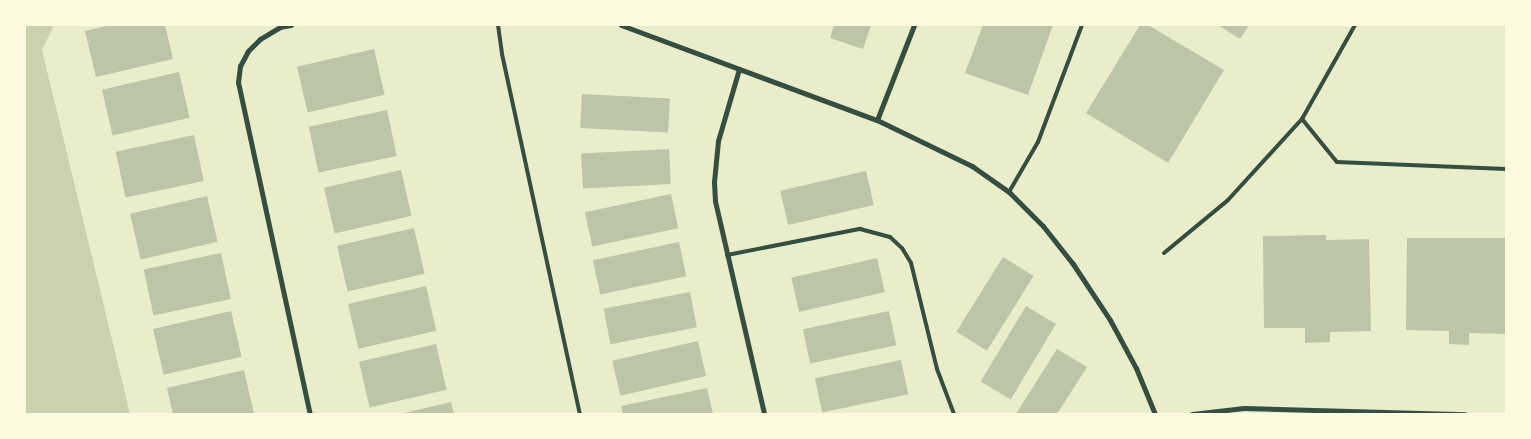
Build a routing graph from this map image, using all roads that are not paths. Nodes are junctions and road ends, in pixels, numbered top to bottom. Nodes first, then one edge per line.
1 (291, 25) edge
2 (498, 25) edge
3 (621, 25) edge
4 (914, 25) edge
5 (1082, 25) edge
6 (1355, 25) edge
7 (739, 69) junction
8 (1302, 119) junction
9 (877, 120) junction
10 (1506, 169) edge
11 (1009, 192) junction
12 (1164, 253) dead end
13 (728, 254) junction
14 (310, 414) edge
15 (580, 414) edge
16 (764, 414) edge
17 (954, 414) edge
18 (1155, 414) edge
19 (1192, 414) edge
20 (1464, 414) edge

1 - 14 street
2 - 15 lane
3 - 7 street
4 - 9 street
5 - 11 lane
6 - 8 lane
7 - 9 street
7 - 13 street
8 - 10 lane
8 - 12 lane
9 - 11 street
11 - 18 street
13 - 16 street
13 - 17 lane
19 - 20 street

